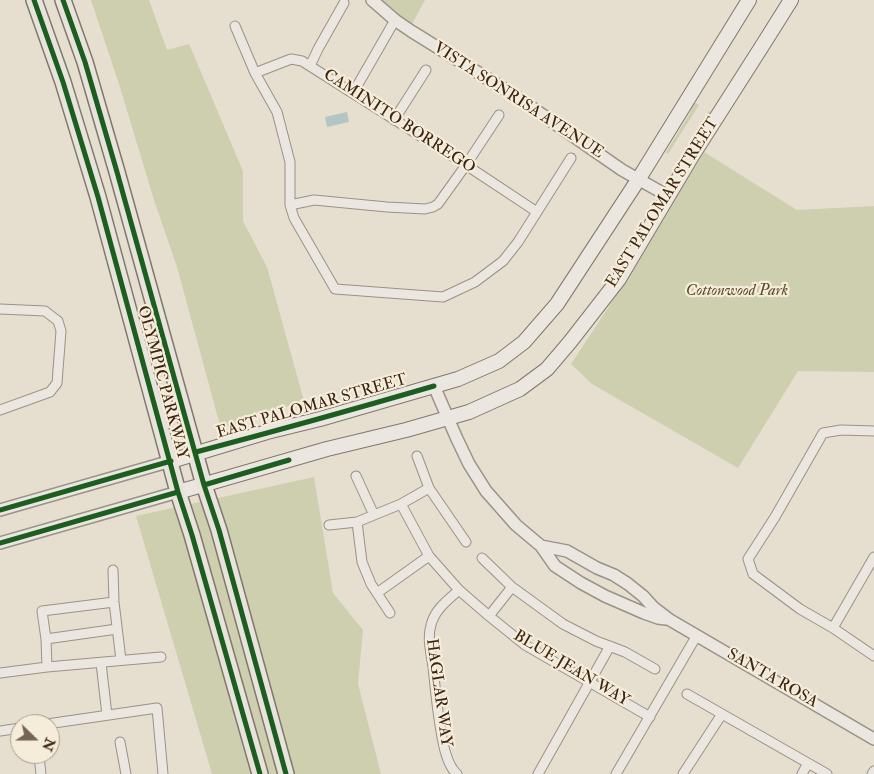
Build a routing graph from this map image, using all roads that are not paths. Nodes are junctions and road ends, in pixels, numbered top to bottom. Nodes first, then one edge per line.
1 (34, 0) edge
2 (63, 0) edge
3 (372, 0) edge
4 (748, 0) edge
5 (791, 0) edge
6 (344, 3) dead end
7 (395, 20) junction
8 (235, 26) dead end
9 (310, 66) junction
10 (426, 70) dead end
11 (255, 73) junction
12 (352, 93) junction
13 (499, 115) dead end
14 (394, 120) junction
15 (571, 158) dead end
16 (466, 165) junction
17 (638, 180) junction
18 (668, 196) junction
19 (290, 206) junction
20 (537, 212) junction
21 (0, 308) edge
22 (434, 386) junction
23 (0, 410) edge
24 (447, 418) junction
25 (874, 431) edge
26 (196, 452) junction
27 (417, 456) dead end
28 (170, 461) junction
29 (356, 476) dead end
30 (204, 485) junction
31 (429, 488) junction
32 (178, 492) junction
33 (401, 504) junction
34 (0, 510) edge
35 (374, 515) junction
36 (356, 522) junction
37 (329, 525) dead end
38 (466, 542) dead end
39 (0, 543) edge
40 (541, 546) junction
41 (430, 556) junction
42 (874, 557) edge
43 (482, 558) dead end
44 (113, 570) dead end
45 (512, 588) junction
46 (459, 590) junction
47 (377, 593) junction
48 (114, 602) junction
49 (390, 613) dead end
50 (488, 616) junction
51 (670, 620) junction
52 (832, 628) junction
53 (117, 629) junction
54 (697, 635) junction
55 (46, 639) junction
56 (610, 646) junction
57 (874, 656) edge
58 (162, 657) dead end
59 (121, 660) junction
60 (101, 663) junction
61 (48, 667) junction
62 (655, 669) dead end
63 (0, 673) edge
64 (590, 682) junction
65 (687, 694) dead end
66 (722, 714) junction
67 (107, 715) junction
68 (650, 717) junction
69 (60, 722) edge
70 (874, 739) edge
71 (120, 742) dead end
72 (808, 763) junction
73 (874, 770) edge
74 (126, 774) edge
75 (163, 774) edge
76 (260, 774) edge
77 (286, 774) edge
78 (457, 774) edge
79 (538, 774) edge
80 (616, 774) edge
81 (683, 774) edge
82 (802, 774) edge
83 (827, 774) edge
84 (872, 774) edge

1 - 28 main road, OLYMPIC PARKWAY
2 - 26 main road, OLYMPIC PARKWAY
3 - 7 street, VISTA SONRISA AVENUE
4 - 17 main road, EAST PALOMAR STREET
5 - 18 main road, EAST PALOMAR STREET
6 - 9 street
7 - 12 street
7 - 17 street, VISTA SONRISA AVENUE
8 - 11 street
9 - 11 street, CAMINITO BORREGO
9 - 12 street, CAMINITO BORREGO
10 - 14 street
11 - 19 street
12 - 14 street, CAMINITO BORREGO
13 - 16 street
14 - 16 street, CAMINITO BORREGO
15 - 20 street
16 - 19 street
16 - 20 street, CAMINITO BORREGO
17 - 18 street, VISTA SONRISA AVENUE
17 - 22 main road, EAST PALOMAR STREET
18 - 24 main road, EAST PALOMAR STREET
19 - 20 street
21 - 23 street
22 - 24 street, SANTA ROSA
22 - 26 main road, EAST PALOMAR STREET
24 - 30 main road, EAST PALOMAR STREET
24 - 40 street, SANTA ROSA
25 - 52 street
26 - 28 main road, EAST PALOMAR STREET
26 - 30 main road, OLYMPIC PARKWAY
27 - 31 street
28 - 32 main road, OLYMPIC PARKWAY
28 - 34 street, EAST PALOMAR STREET
29 - 35 street
30 - 32 main road, EAST PALOMAR STREET
30 - 77 main road, OLYMPIC PARKWAY
31 - 33 street
31 - 38 street
32 - 39 street, EAST PALOMAR STREET
32 - 76 main road, OLYMPIC PARKWAY
33 - 35 street
33 - 41 street, BLUE JEAN WAY
35 - 36 street
36 - 37 street
36 - 47 street
40 - 51 street, SANTA ROSA
40 - 51 street, SANTA ROSA
41 - 46 street, BLUE JEAN WAY
41 - 47 street
42 - 52 street
43 - 45 street
44 - 48 street
45 - 50 street
45 - 56 street
46 - 50 street, BLUE JEAN WAY
46 - 78 street, HAGLAR WAY
47 - 49 street
48 - 53 street
48 - 55 street
50 - 64 street, BLUE JEAN WAY
51 - 54 street, SANTA ROSA
52 - 57 street
53 - 55 street
53 - 59 street
54 - 68 street
54 - 70 street, SANTA ROSA
55 - 61 street
56 - 62 street
56 - 64 street
58 - 59 street
59 - 60 street
60 - 61 street
60 - 67 street
61 - 63 street
64 - 68 street, BLUE JEAN WAY
64 - 79 street
65 - 66 street
66 - 72 street
66 - 81 street
67 - 69 street
67 - 75 street
68 - 80 street
71 - 74 street
72 - 82 street
72 - 83 street
73 - 84 street

